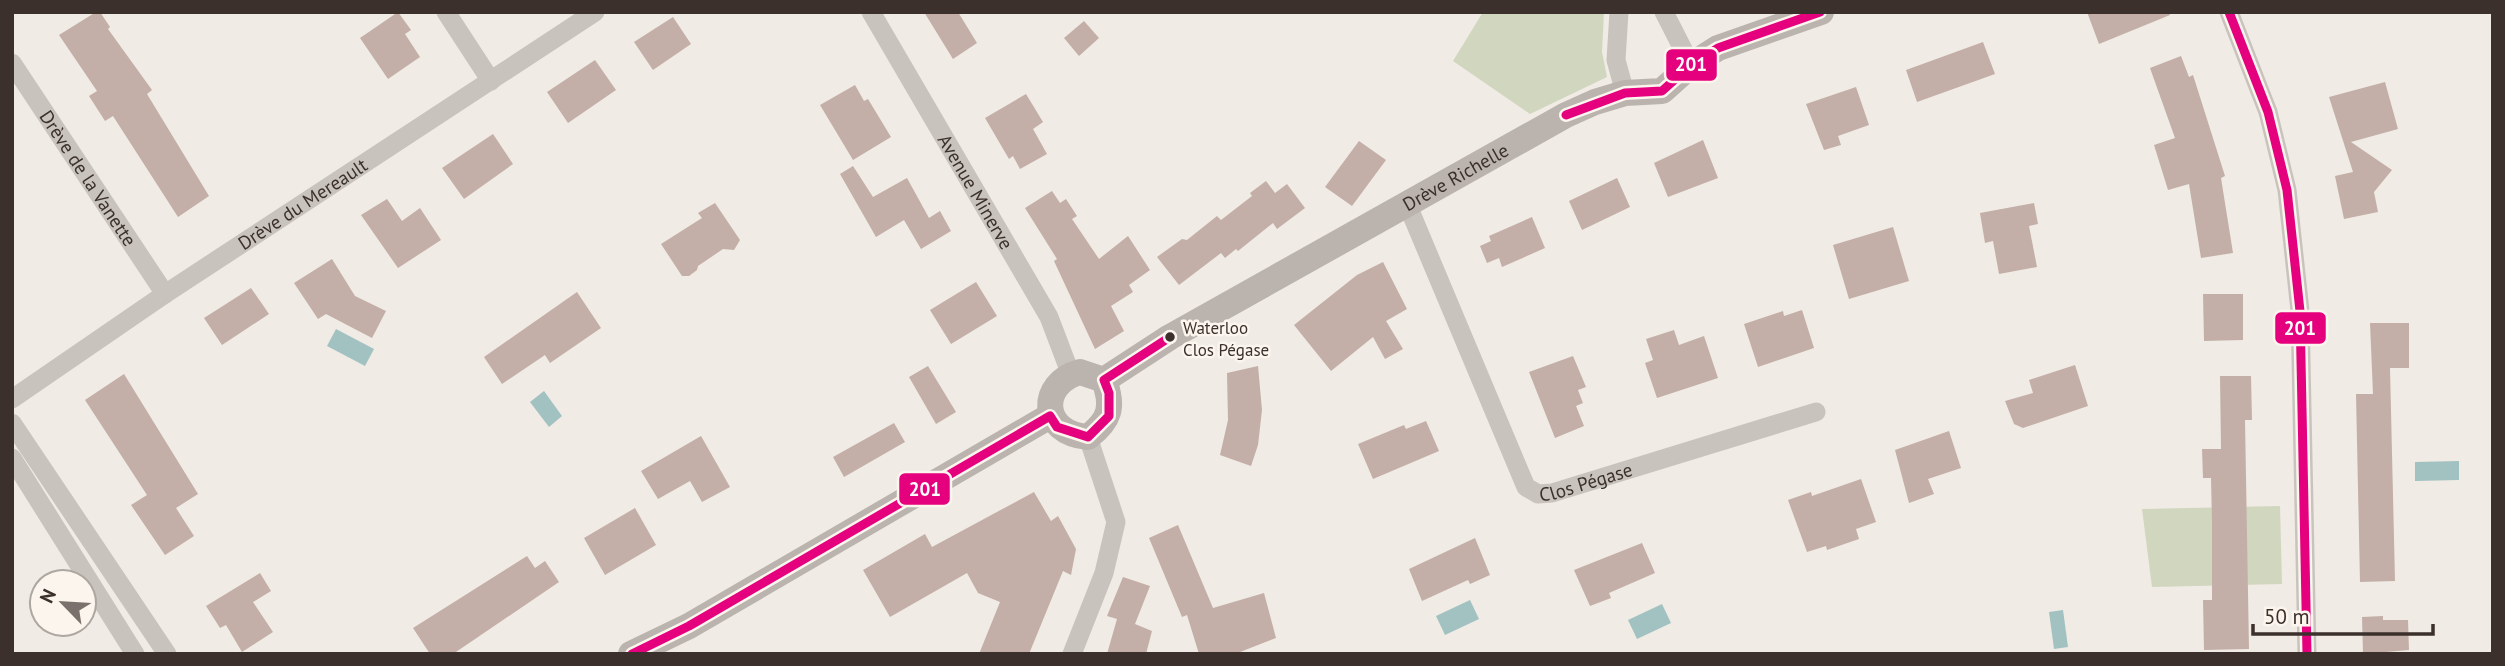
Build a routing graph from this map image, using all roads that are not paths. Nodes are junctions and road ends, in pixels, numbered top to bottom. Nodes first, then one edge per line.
1 (446, 12) edge
2 (595, 12) edge
3 (871, 12) edge
4 (1619, 12) edge
5 (1664, 12) edge
6 (1821, 12) edge
7 (2229, 12) edge
8 (12, 63) edge
9 (1691, 65) junction
10 (491, 82) junction
11 (1625, 93) junction
12 (1408, 206) junction
13 (165, 294) junction
14 (1071, 374) junction
15 (1104, 380) junction
16 (12, 399) edge
17 (1816, 412) dead end
18 (1050, 416) junction
19 (12, 423) edge
20 (1088, 438) junction
21 (12, 458) edge
22 (135, 654) edge
23 (167, 654) edge
24 (631, 654) edge
25 (1072, 654) edge
26 (2307, 654) edge

1 - 10 street
2 - 10 street, Drève du Mereault
3 - 14 street, Avenue Minerve
4 - 11 street
5 - 9 street
6 - 9 street, Drève Richelle
7 - 26 street
8 - 13 street, Drève de la Vanette
9 - 11 street, Drève Richelle
10 - 13 street, Drève du Mereault
11 - 12 street, Drève Richelle
12 - 15 street, Drève Richelle
12 - 17 street, Clos Pégase
13 - 16 street, Drève du Mereault
14 - 15 street
14 - 18 street
15 - 20 street
18 - 20 street
18 - 24 street
19 - 23 street
20 - 25 street
21 - 22 street

